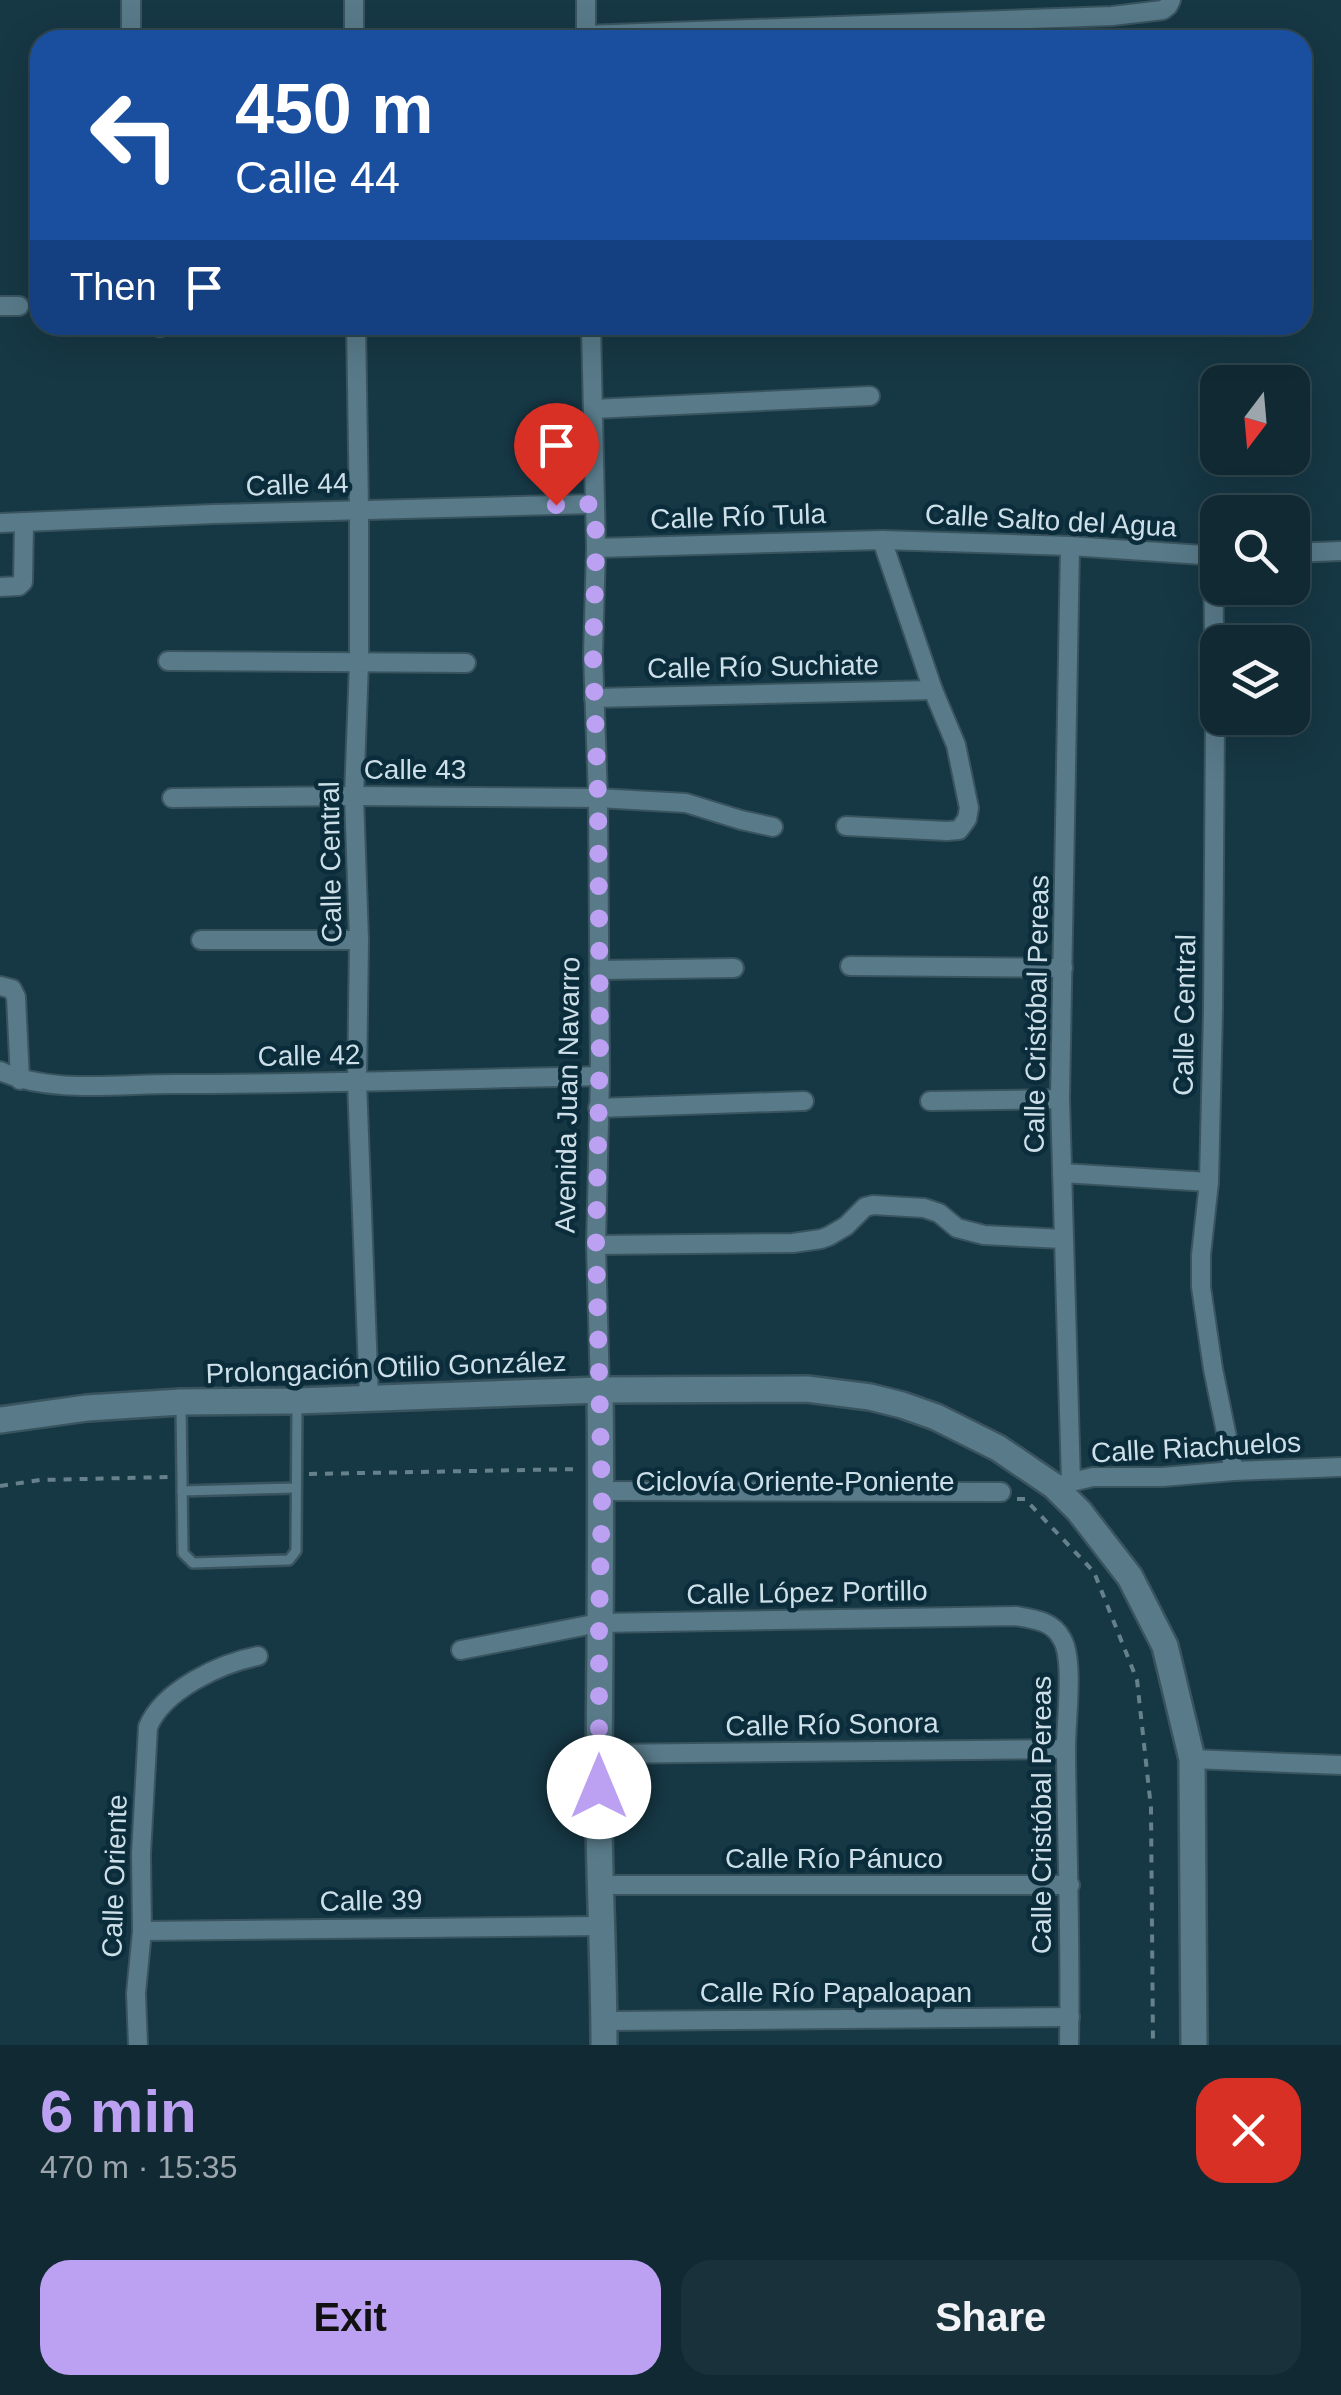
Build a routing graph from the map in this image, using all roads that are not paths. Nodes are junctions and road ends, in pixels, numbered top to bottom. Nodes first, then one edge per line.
1 (131, 0) edge
2 (354, 0) edge
3 (586, 0) edge
4 (1171, 0) edge
5 (1110, 8) edge
6 (131, 30) edge
7 (354, 30) edge
8 (586, 30) edge
9 (726, 30) edge
10 (356, 335) edge
11 (591, 335) edge
12 (870, 396) dead end
13 (593, 409) junction
14 (595, 504) junction
15 (359, 510) junction
16 (24, 523) junction
17 (0, 524) edge
18 (882, 540) junction
19 (1070, 546) junction
20 (596, 548) junction
21 (1341, 551) edge
22 (1310, 552) edge
23 (1200, 555) edge
24 (0, 587) edge
25 (1215, 605) edge
26 (168, 661) dead end
27 (359, 663) junction
28 (466, 663) dead end
29 (933, 690) junction
30 (594, 698) junction
31 (354, 796) junction
32 (172, 798) dead end
33 (598, 798) junction
34 (846, 826) dead end
35 (774, 827) dead end
36 (202, 940) dead end
37 (359, 940) junction
38 (850, 966) dead end
39 (734, 968) dead end
40 (1064, 968) junction
41 (599, 970) junction
42 (0, 986) edge
43 (0, 1071) edge
44 (600, 1076) junction
45 (20, 1080) junction
46 (357, 1082) junction
47 (1060, 1100) junction
48 (804, 1101) dead end
49 (930, 1101) dead end
50 (598, 1108) junction
51 (1062, 1173) junction
52 (1209, 1182) junction
53 (1063, 1239) junction
54 (596, 1245) junction
55 (600, 1390) junction
56 (369, 1398) junction
57 (298, 1401) junction
58 (181, 1402) junction
59 (0, 1420) edge
60 (1341, 1468) edge
61 (1234, 1471) junction
62 (1062, 1484) junction
63 (296, 1488) junction
64 (182, 1491) junction
65 (602, 1491) junction
66 (1003, 1496) road end
67 (1016, 1616) joint
68 (599, 1623) junction
69 (461, 1650) dead end
70 (258, 1656) dead end
71 (1066, 1749) junction
72 (599, 1754) junction
73 (1192, 1760) junction
74 (1341, 1765) edge
75 (600, 1885) junction
76 (1070, 1885) junction
77 (600, 1926) junction
78 (142, 1931) junction
79 (1070, 2018) junction
80 (604, 2033) edge
81 (138, 2045) edge
82 (1069, 2045) edge
83 (1194, 2045) edge

1 - 6 street
2 - 7 street
3 - 8 street
4 - 5 street
5 - 9 street
10 - 15 street, Calle Central
11 - 13 street, Avenida Juan Navarro
12 - 13 street
13 - 14 street, Avenida Juan Navarro
14 - 15 street, Calle 44
14 - 20 street, Avenida Juan Navarro
15 - 16 street, Calle 44
15 - 27 street, Calle Central
16 - 17 street, Calle 44
16 - 24 street
18 - 19 street, Calle Salto del Agua
18 - 20 street, Calle Río Tula
18 - 29 street
19 - 23 street, Calle Salto del Agua
19 - 40 street, Calle Cristóbal Pereas
20 - 30 street, Avenida Juan Navarro
21 - 22 street
25 - 52 street, Calle Central
26 - 27 street
27 - 28 street
27 - 31 street, Calle Central
29 - 30 street, Calle Río Suchiate
29 - 34 street
30 - 33 street, Avenida Juan Navarro
31 - 32 street, Calle 43
31 - 33 street, Calle 43
31 - 37 street, Calle Central
33 - 35 street, Calle 43
33 - 41 street, Avenida Juan Navarro
36 - 37 street
37 - 46 street, Calle Central
38 - 40 street
39 - 41 street
40 - 47 street, Calle Cristóbal Pereas
41 - 44 street, Avenida Juan Navarro
42 - 45 street
43 - 45 street, Calle 42
44 - 46 street, Calle 42
44 - 50 street, Avenida Juan Navarro
45 - 46 street, Calle 42
46 - 56 street, Calle Central
47 - 49 street
47 - 51 street, Calle Cristóbal Pereas
48 - 50 street
50 - 54 street, Avenida Juan Navarro
51 - 52 street
51 - 53 street, Calle Cristóbal Pereas
52 - 61 street, Calle Central
53 - 54 street
53 - 62 street, Calle Cristóbal Pereas
54 - 55 street, Avenida Juan Navarro
55 - 56 main road, Prolongación Otilio González
55 - 62 main road, Prolongación Otilio González
55 - 65 main road, Avenida Juan Navarro
56 - 57 main road, Prolongación Otilio González
57 - 58 main road, Prolongación Otilio González
57 - 63 lane
58 - 59 main road, Prolongación Otilio González
58 - 64 lane
60 - 61 street, Calle Riachuelos
61 - 62 street, Calle Riachuelos
62 - 73 main road, Prolongación Otilio González
63 - 64 lane
63 - 64 lane
65 - 66 street
65 - 68 main road, Avenida Juan Navarro
67 - 68 street, Calle López Portillo
67 - 71 street, Calle Cristóbal Pereas
68 - 69 street, Calle López Portillo
68 - 72 main road, Avenida Juan Navarro
70 - 78 street, Calle Oriente
71 - 72 street, Calle Río Sonora
71 - 76 street, Calle Cristóbal Pereas
72 - 75 main road, Avenida Juan Navarro
73 - 74 street
73 - 83 main road, Prolongación Otilio González
75 - 76 street, Calle Río Pánuco
75 - 77 main road, Avenida Juan Navarro
76 - 79 street, Calle Cristóbal Pereas
77 - 78 street, Calle 39
77 - 80 main road, Avenida Juan Navarro
78 - 81 street, Calle Oriente
79 - 80 street, Calle Río Papaloapan
79 - 82 street, Calle Cristóbal Pereas

